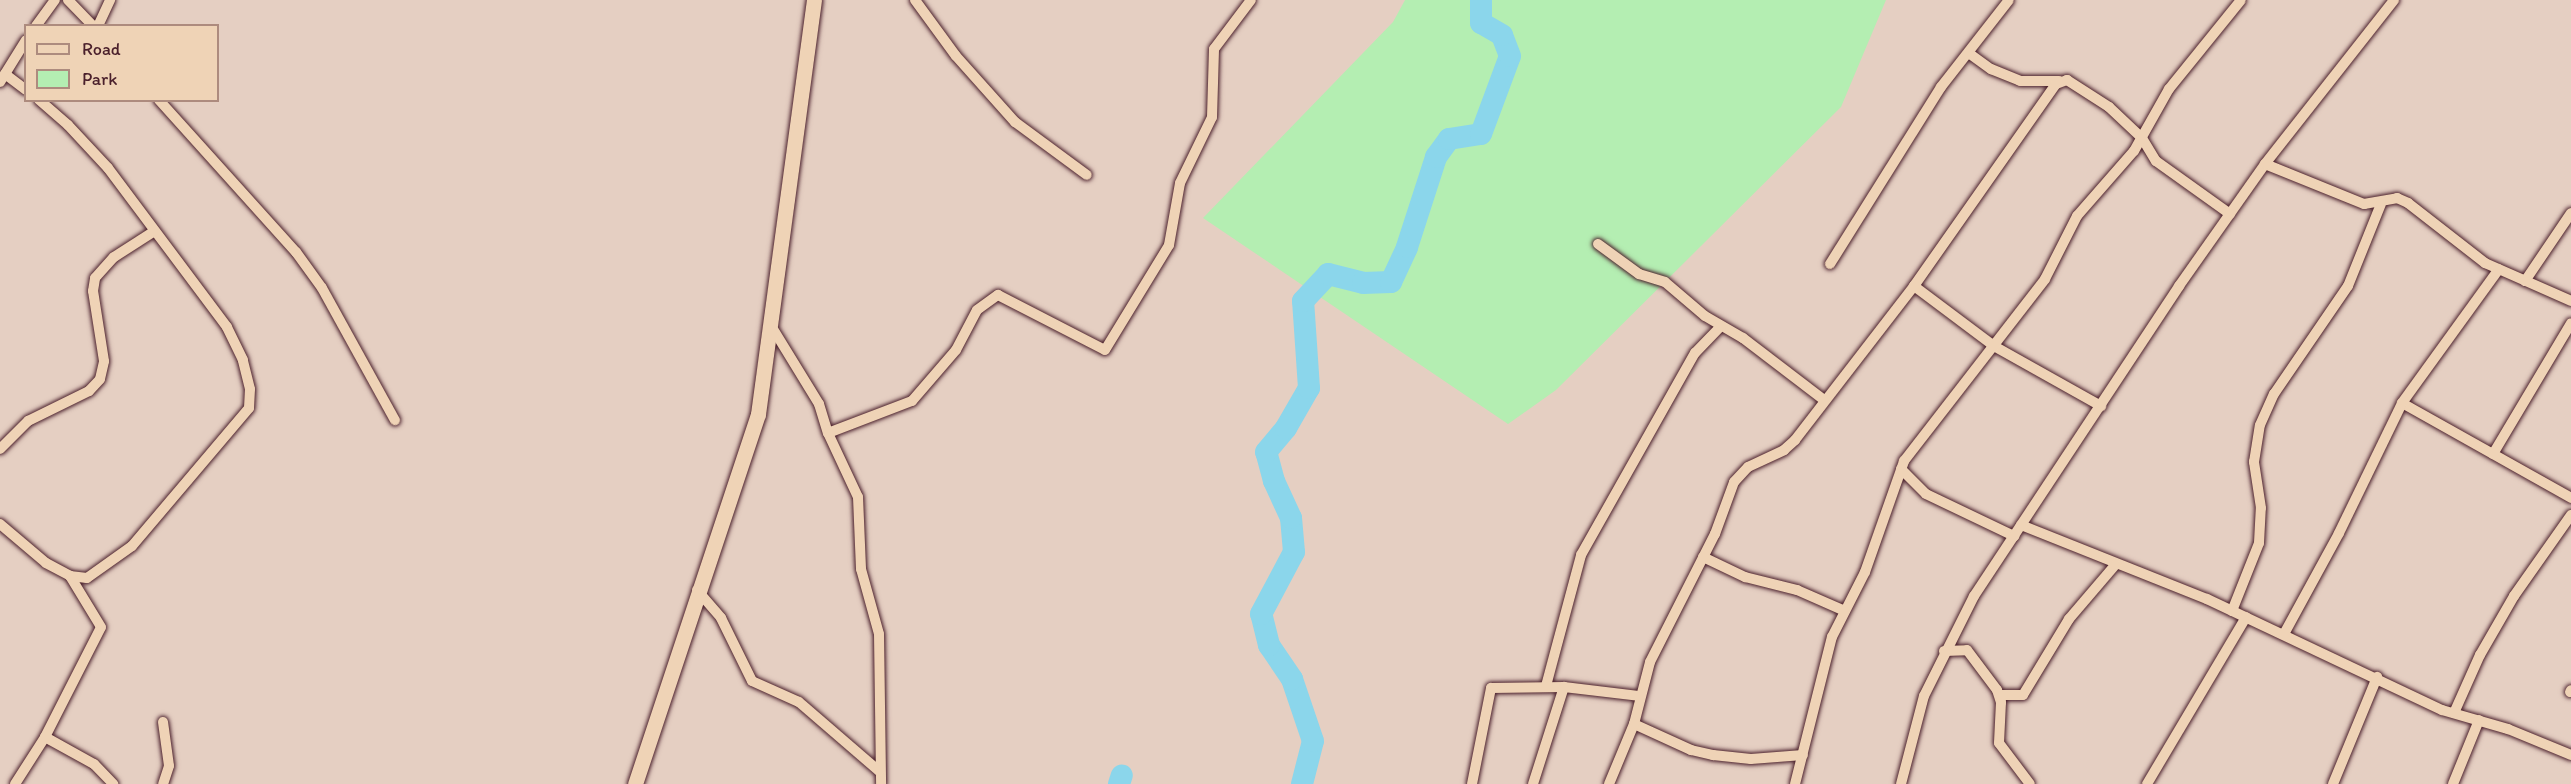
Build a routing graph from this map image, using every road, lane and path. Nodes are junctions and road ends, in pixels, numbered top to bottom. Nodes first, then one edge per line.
1 (55, 0) edge
2 (68, 0) edge
3 (110, 0) edge
4 (814, 0) edge
5 (915, 0) edge
6 (1251, 0) edge
7 (2009, 0) edge
8 (2241, 0) edge
9 (2394, 0) edge
10 (37, 24) edge
11 (94, 24) edge
12 (97, 24) edge
13 (24, 43) edge
14 (1970, 54) junction
15 (3, 78) edge
16 (2059, 81) junction
17 (24, 89) edge
18 (41, 102) edge
19 (161, 102) edge
20 (2142, 138) junction
21 (2265, 164) junction
22 (1087, 175) dead end
23 (2382, 204) junction
24 (2571, 213) edge
25 (2230, 214) junction
26 (153, 232) junction
27 (1598, 244) dead end
28 (1830, 264) dead end
29 (2499, 269) junction
30 (2524, 281) junction
31 (1914, 286) junction
32 (2571, 302) edge
33 (2571, 323) edge
34 (770, 324) junction
35 (1721, 326) junction
36 (1994, 346) junction
37 (1824, 400) junction
38 (2402, 403) junction
39 (2101, 406) junction
40 (394, 420) dead end
41 (828, 433) junction
42 (0, 449) edge
43 (2493, 454) junction
44 (1901, 469) junction
45 (2571, 498) edge
46 (2571, 515) edge
47 (0, 524) edge
48 (2021, 525) junction
49 (2014, 536) junction
50 (1703, 558) junction
51 (2116, 564) junction
52 (69, 576) junction
53 (697, 590) junction
54 (1845, 611) junction
55 (2232, 611) junction
56 (2246, 617) junction
57 (2284, 634) junction
58 (1944, 651) junction
59 (2377, 677) junction
60 (1546, 686) junction
61 (1564, 687) junction
62 (2000, 695) junction
63 (1640, 696) junction
64 (2454, 713) junction
65 (2479, 720) junction
66 (163, 722) dead end
67 (1634, 724) junction
68 (45, 737) junction
69 (1803, 755) junction
70 (2571, 755) edge
71 (879, 771) junction
72 (15, 784) edge
73 (113, 784) edge
74 (163, 784) edge
75 (635, 784) edge
76 (881, 784) edge
77 (1472, 784) edge
78 (1533, 784) edge
79 (1609, 784) edge
80 (1795, 784) edge
81 (1901, 784) edge
82 (2030, 784) edge
83 (2147, 784) edge
84 (2333, 784) edge
85 (2453, 784) edge

1 - 10 street
2 - 11 street
3 - 12 street
4 - 34 main road
5 - 22 street
6 - 41 street
7 - 14 street
8 - 20 street
9 - 21 street
13 - 15 street
14 - 16 street
14 - 28 street
15 - 17 street
16 - 20 street
16 - 31 street
18 - 26 street
19 - 40 street
20 - 25 street
20 - 36 street
21 - 23 street
21 - 25 street
23 - 29 street
23 - 55 street
24 - 30 street
25 - 39 street
26 - 42 street
26 - 52 street
27 - 35 street
29 - 30 street
29 - 38 street
30 - 32 street
31 - 36 street
31 - 37 street
33 - 43 street
34 - 41 street
34 - 53 main road
35 - 37 street
35 - 60 street
36 - 39 street
36 - 44 street
37 - 50 street
38 - 43 street
38 - 57 street
39 - 48 street
41 - 71 street
43 - 45 street
44 - 49 street
44 - 54 street
46 - 64 street
47 - 52 street
48 - 49 street
48 - 51 street
49 - 58 street
50 - 54 street
50 - 63 street
51 - 55 street
51 - 62 street
52 - 68 street
53 - 71 street
53 - 75 main road
54 - 69 street
55 - 56 street
56 - 57 street
56 - 83 street
57 - 59 street
58 - 62 street
58 - 81 street
59 - 64 street
59 - 84 street
60 - 61 street
60 - 77 street
61 - 63 street
61 - 78 street
62 - 82 street
63 - 67 street
64 - 65 street
65 - 70 street
65 - 85 street
66 - 74 street
67 - 69 street
67 - 79 street
68 - 72 street
68 - 73 street
69 - 80 street
71 - 76 street

